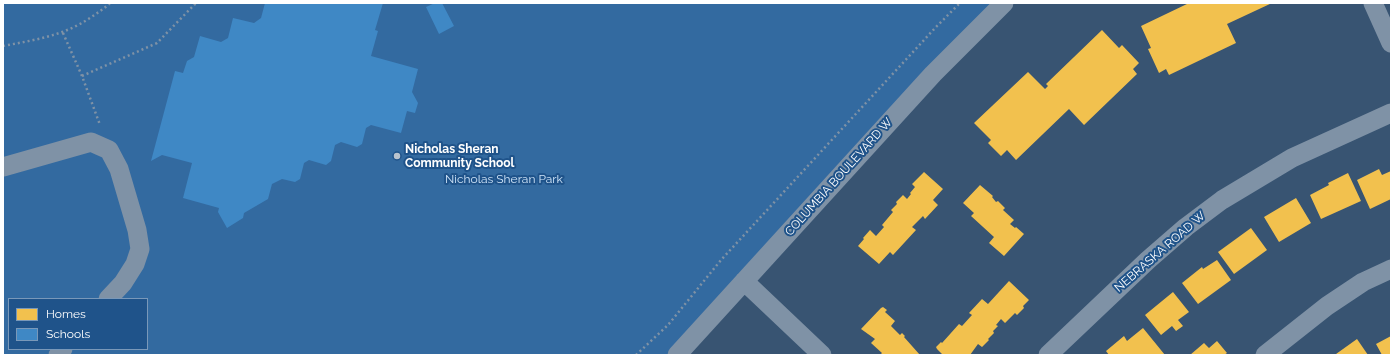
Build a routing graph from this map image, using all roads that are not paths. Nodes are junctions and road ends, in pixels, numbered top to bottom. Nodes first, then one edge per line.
1 (1004, 3) edge
2 (1373, 3) edge
3 (1391, 43) edge
4 (1391, 113) edge
5 (3, 166) edge
6 (1391, 269) edge
7 (744, 281) junction
8 (109, 298) edge
9 (678, 355) edge
10 (822, 355) edge
11 (1048, 355) edge
12 (1265, 355) edge

1 - 7 street, COLUMBIA BOULEVARD W
2 - 3 street
4 - 11 street, NEBRASKA ROAD W
5 - 8 street
6 - 12 street
7 - 9 street, COLUMBIA BOULEVARD W
7 - 10 street

